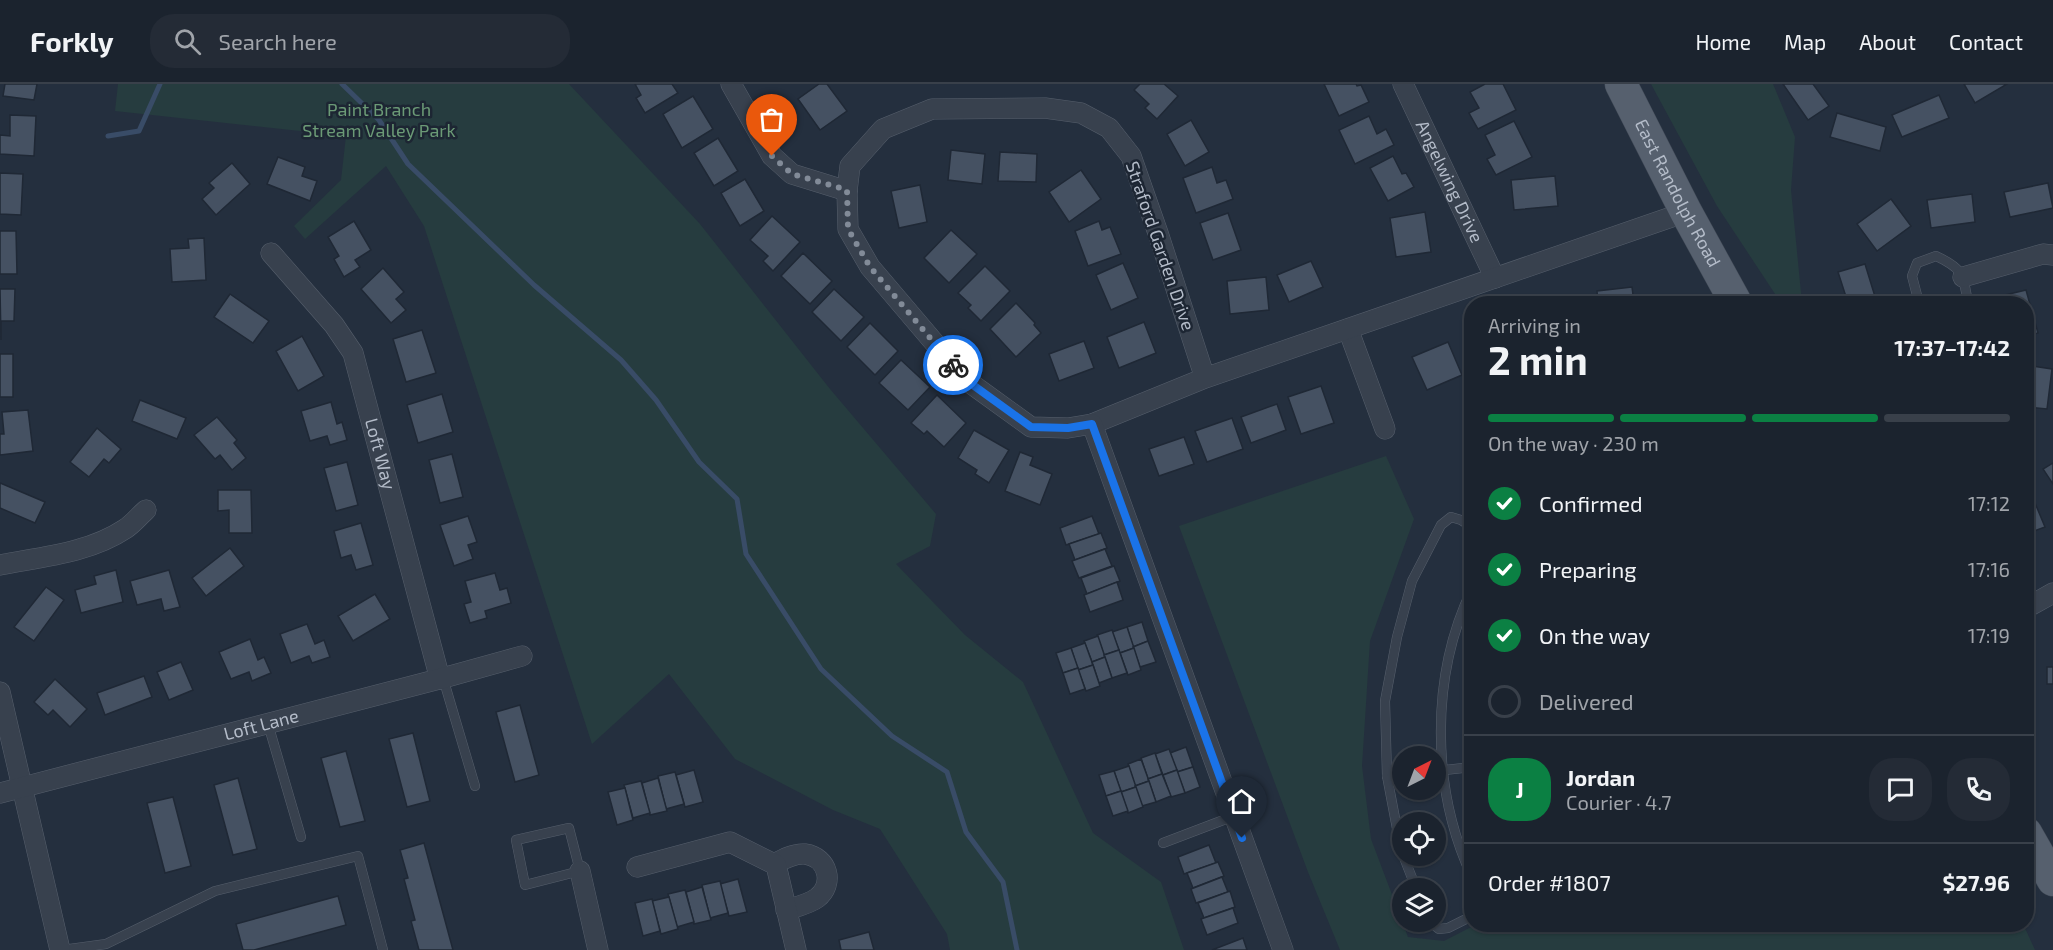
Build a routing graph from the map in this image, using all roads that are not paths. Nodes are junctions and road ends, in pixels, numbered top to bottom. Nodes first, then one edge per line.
1 (731, 84) edge
2 (1403, 84) edge
3 (1621, 84) edge
4 (847, 190) junction
5 (1686, 212) junction
6 (271, 254) dead end
7 (2053, 255) edge
8 (1963, 277) junction
9 (1495, 278) junction
10 (1732, 296) edge
11 (1917, 296) edge
12 (1967, 296) edge
13 (1348, 329) junction
14 (1205, 378) junction
15 (1092, 424) junction
16 (1385, 429) dead end
17 (146, 510) dead end
18 (1464, 522) edge
19 (0, 565) edge
20 (2053, 593) edge
21 (2034, 604) edge
22 (1464, 608) edge
23 (522, 656) dead end
24 (441, 679) junction
25 (0, 692) edge
26 (268, 724) junction
27 (1440, 746) edge
28 (1464, 768) edge
29 (1446, 770) edge
30 (1387, 776) junction
31 (1392, 776) edge
32 (475, 786) dead end
33 (23, 787) junction
34 (0, 793) edge
35 (1446, 799) edge
36 (1394, 812) edge
37 (1234, 816) junction
38 (301, 837) dead end
39 (1162, 843) dead end
40 (2034, 847) edge
41 (1464, 861) edge
42 (774, 864) junction
43 (637, 867) dead end
44 (580, 871) junction
45 (2053, 880) edge
46 (786, 910) junction
47 (1464, 920) edge
48 (1446, 928) edge
49 (61, 950) edge
50 (383, 950) edge
51 (598, 950) edge
52 (796, 950) edge
53 (1283, 950) edge

1 - 4 street
2 - 9 street, Angelwing Drive
3 - 5 main road, East Randolph Road
4 - 14 street, Straford Garden Drive
4 - 15 street, Straford Garden Drive
5 - 9 street, Straford Garden Drive
5 - 10 main road, East Randolph Road
6 - 24 street, Loft Way
7 - 8 street
8 - 11 lane
8 - 12 lane
9 - 13 street, Straford Garden Drive
13 - 14 street, Straford Garden Drive
13 - 16 street
14 - 15 street, Straford Garden Drive
15 - 37 street
17 - 19 street
18 - 30 lane
20 - 21 street
22 - 27 lane
23 - 24 street, Loft Lane
24 - 26 street, Loft Lane
24 - 32 lane
25 - 33 street
26 - 33 street, Loft Lane
26 - 38 lane
28 - 29 lane
30 - 31 lane
30 - 36 lane
33 - 34 street, Loft Lane
33 - 49 street
35 - 41 lane
37 - 39 lane
37 - 53 street
40 - 45 main road
42 - 43 street
42 - 46 street
42 - 46 street
44 - 44 lane
44 - 51 street
46 - 52 street
47 - 48 lane
49 - 50 lane

